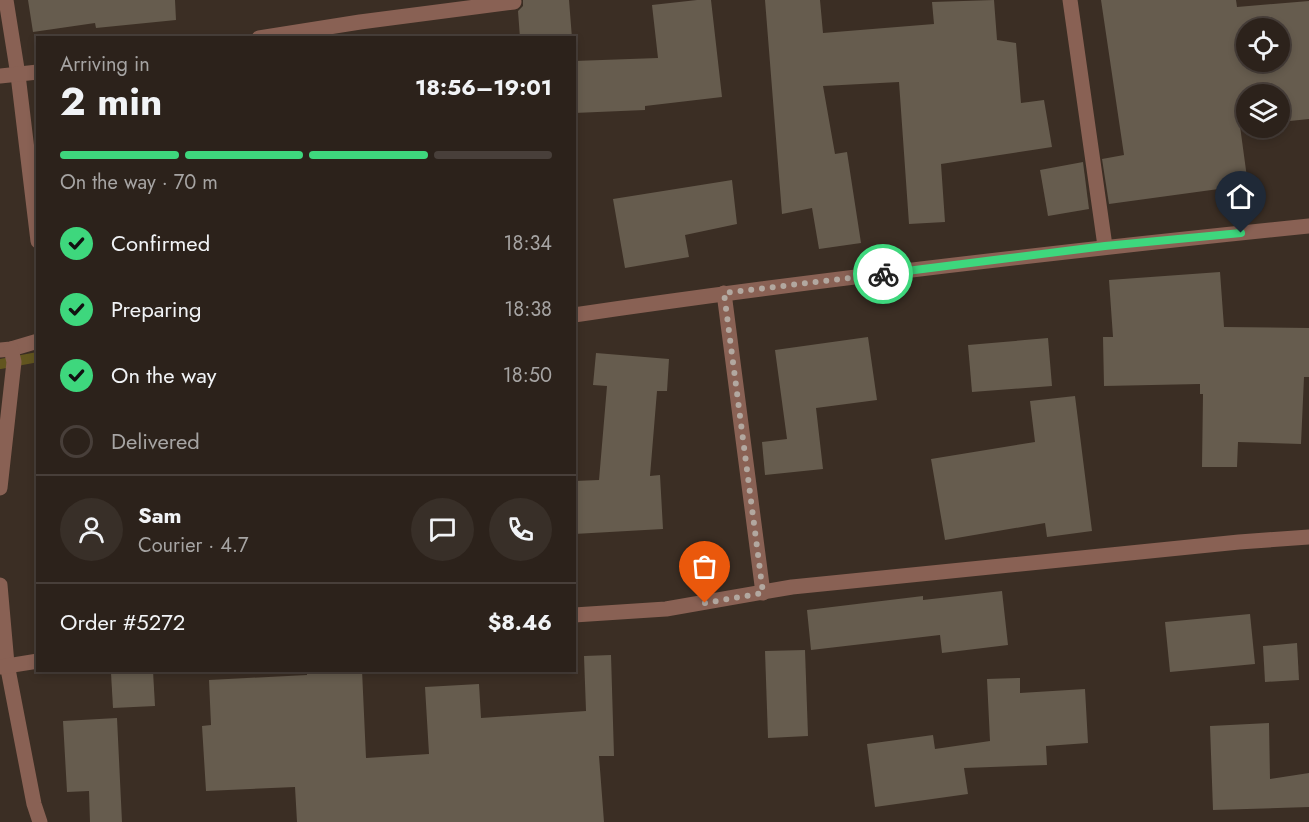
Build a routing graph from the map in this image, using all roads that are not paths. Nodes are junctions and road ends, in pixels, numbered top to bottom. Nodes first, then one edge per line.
1 (6, 0) edge
2 (1070, 0) edge
3 (514, 2) dead end
4 (272, 36) edge
5 (36, 72) edge
6 (18, 75) junction
7 (0, 76) edge
8 (36, 225) edge
9 (1309, 226) edge
10 (1105, 246) junction
11 (724, 293) junction
12 (576, 315) edge
13 (36, 342) edge
14 (6, 349) edge
15 (0, 488) edge
16 (1309, 537) edge
17 (0, 585) edge
18 (763, 593) junction
19 (576, 615) edge
20 (36, 661) edge
21 (4, 666) edge
22 (40, 822) edge

1 - 6 street
2 - 10 street
3 - 4 street
5 - 6 street
6 - 7 street
6 - 8 street
9 - 10 street
10 - 11 street
11 - 12 street
11 - 18 street
13 - 14 street
14 - 15 street
16 - 18 street
17 - 21 street
18 - 19 street
20 - 21 street
21 - 22 street

